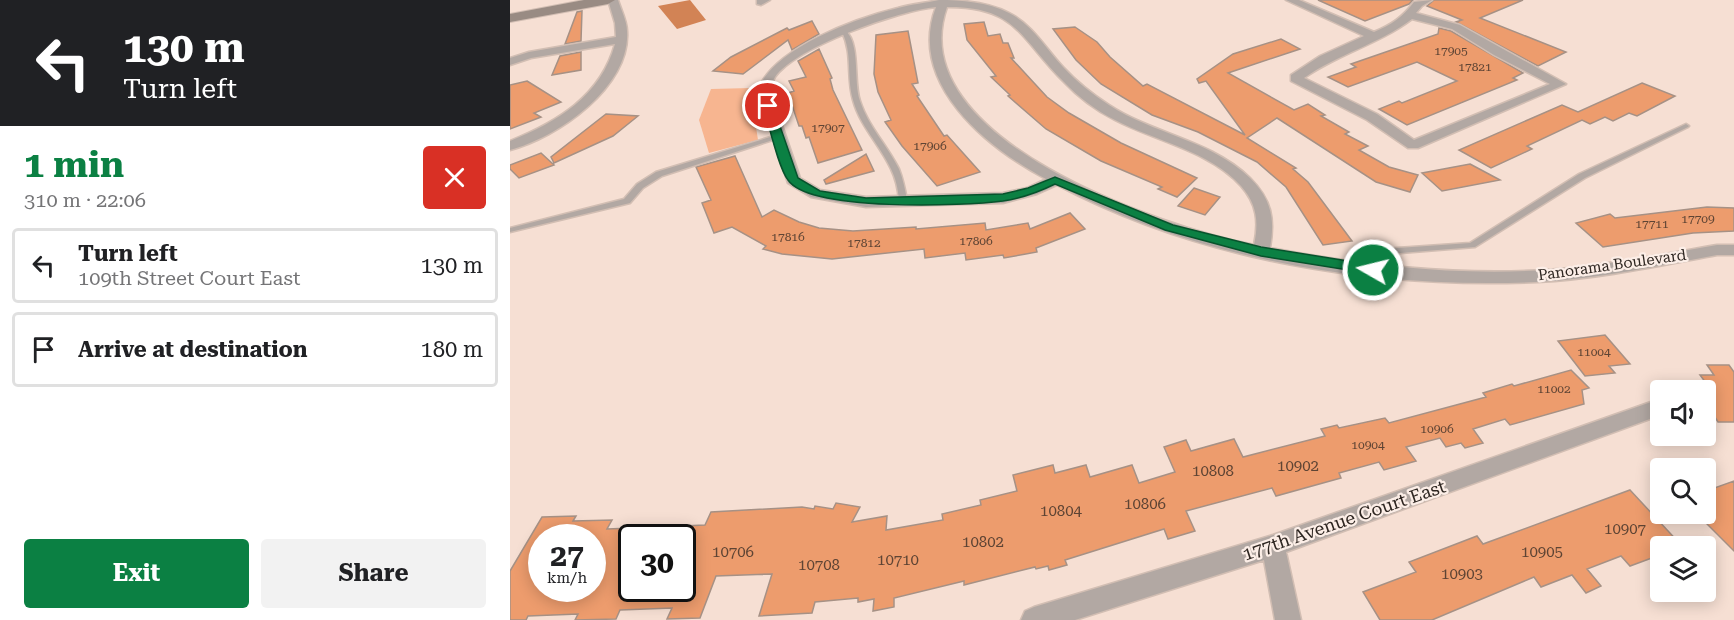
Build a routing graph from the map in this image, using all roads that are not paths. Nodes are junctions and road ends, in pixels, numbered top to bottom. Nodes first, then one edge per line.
1 (608, 0) edge
2 (613, 0) edge
3 (1292, 0) edge
4 (1427, 0) edge
5 (943, 2) edge
6 (1410, 15) junction
7 (510, 18) edge
8 (846, 32) junction
9 (1375, 37) junction
10 (621, 40) junction
11 (510, 62) edge
12 (1686, 126) dead end
13 (777, 137) junction
14 (510, 146) edge
15 (1055, 180) junction
16 (903, 200) junction
17 (510, 230) edge
18 (1734, 250) edge
19 (1261, 252) junction
20 (1373, 270) junction
21 (1650, 410) edge
22 (1273, 546) junction
23 (1034, 620) edge
24 (1288, 620) edge

1 - 7 street
2 - 10 street
3 - 9 street
4 - 6 street
5 - 8 street
5 - 15 street, Panorama Boulevard
5 - 19 street
6 - 9 street
6 - 9 street
8 - 13 street
8 - 16 lane
10 - 11 street
10 - 14 street
12 - 20 lane
13 - 16 street
13 - 17 lane
15 - 16 street
15 - 19 street, Panorama Boulevard
18 - 20 street, Panorama Boulevard
19 - 20 street, Panorama Boulevard
21 - 22 street, 177th Avenue Court East
22 - 23 street, 177th Avenue Court East
22 - 24 street

